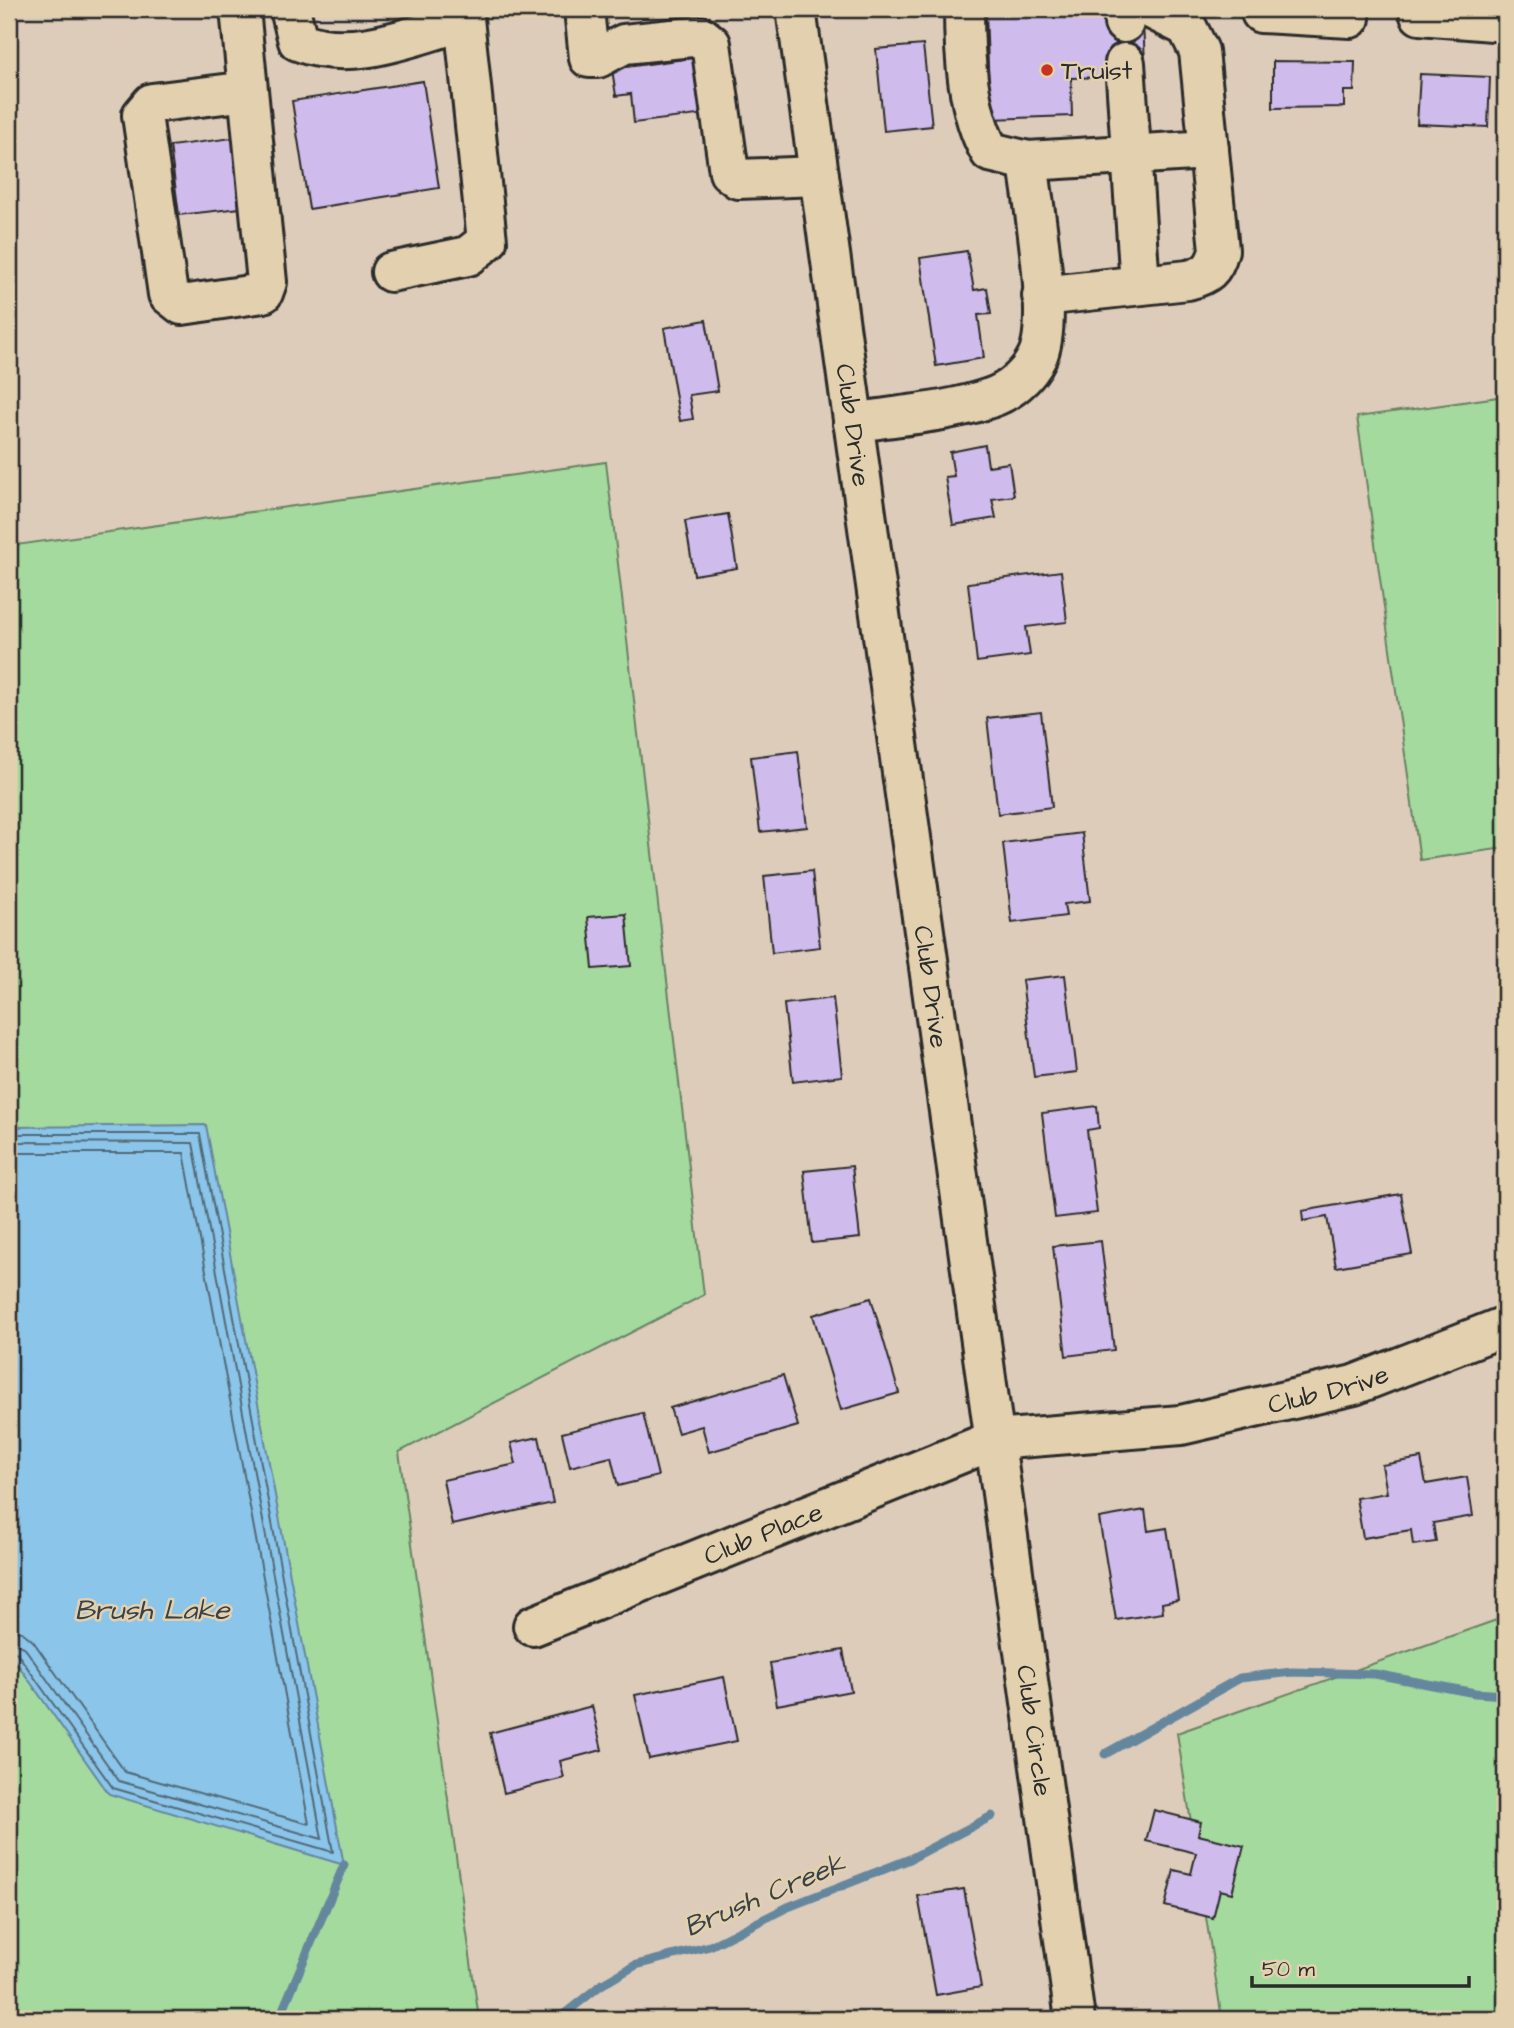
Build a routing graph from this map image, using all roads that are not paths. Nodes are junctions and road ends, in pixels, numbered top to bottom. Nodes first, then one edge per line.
1 (240, 9) edge
2 (290, 9) edge
3 (584, 9) edge
4 (796, 9) edge
5 (964, 9) edge
6 (1262, 9) edge
7 (1133, 14) edge
8 (463, 15) edge
9 (1420, 15) dead end
10 (1350, 18) dead end
11 (1505, 22) edge
12 (1125, 63) dead end
13 (248, 91) junction
14 (1209, 150) junction
15 (1131, 154) junction
16 (1028, 161) junction
17 (820, 176) junction
18 (391, 272) dead end
19 (1140, 285) junction
20 (1042, 296) junction
21 (853, 423) junction
22 (1505, 1326) edge
23 (994, 1440) junction
24 (533, 1626) dead end
25 (1074, 2019) edge

1 - 13 street
2 - 8 street
3 - 17 street
4 - 17 street, Club Drive
5 - 16 street
6 - 10 street
7 - 14 street
8 - 18 street
9 - 11 street
12 - 15 street
13 - 13 street
14 - 15 street
14 - 19 street
15 - 16 street
15 - 19 street
16 - 20 street
17 - 21 street, Club Drive
19 - 20 street
20 - 21 street
21 - 23 street, Club Drive
22 - 23 street, Club Drive
23 - 24 street, Club Place
23 - 25 street, Club Circle

